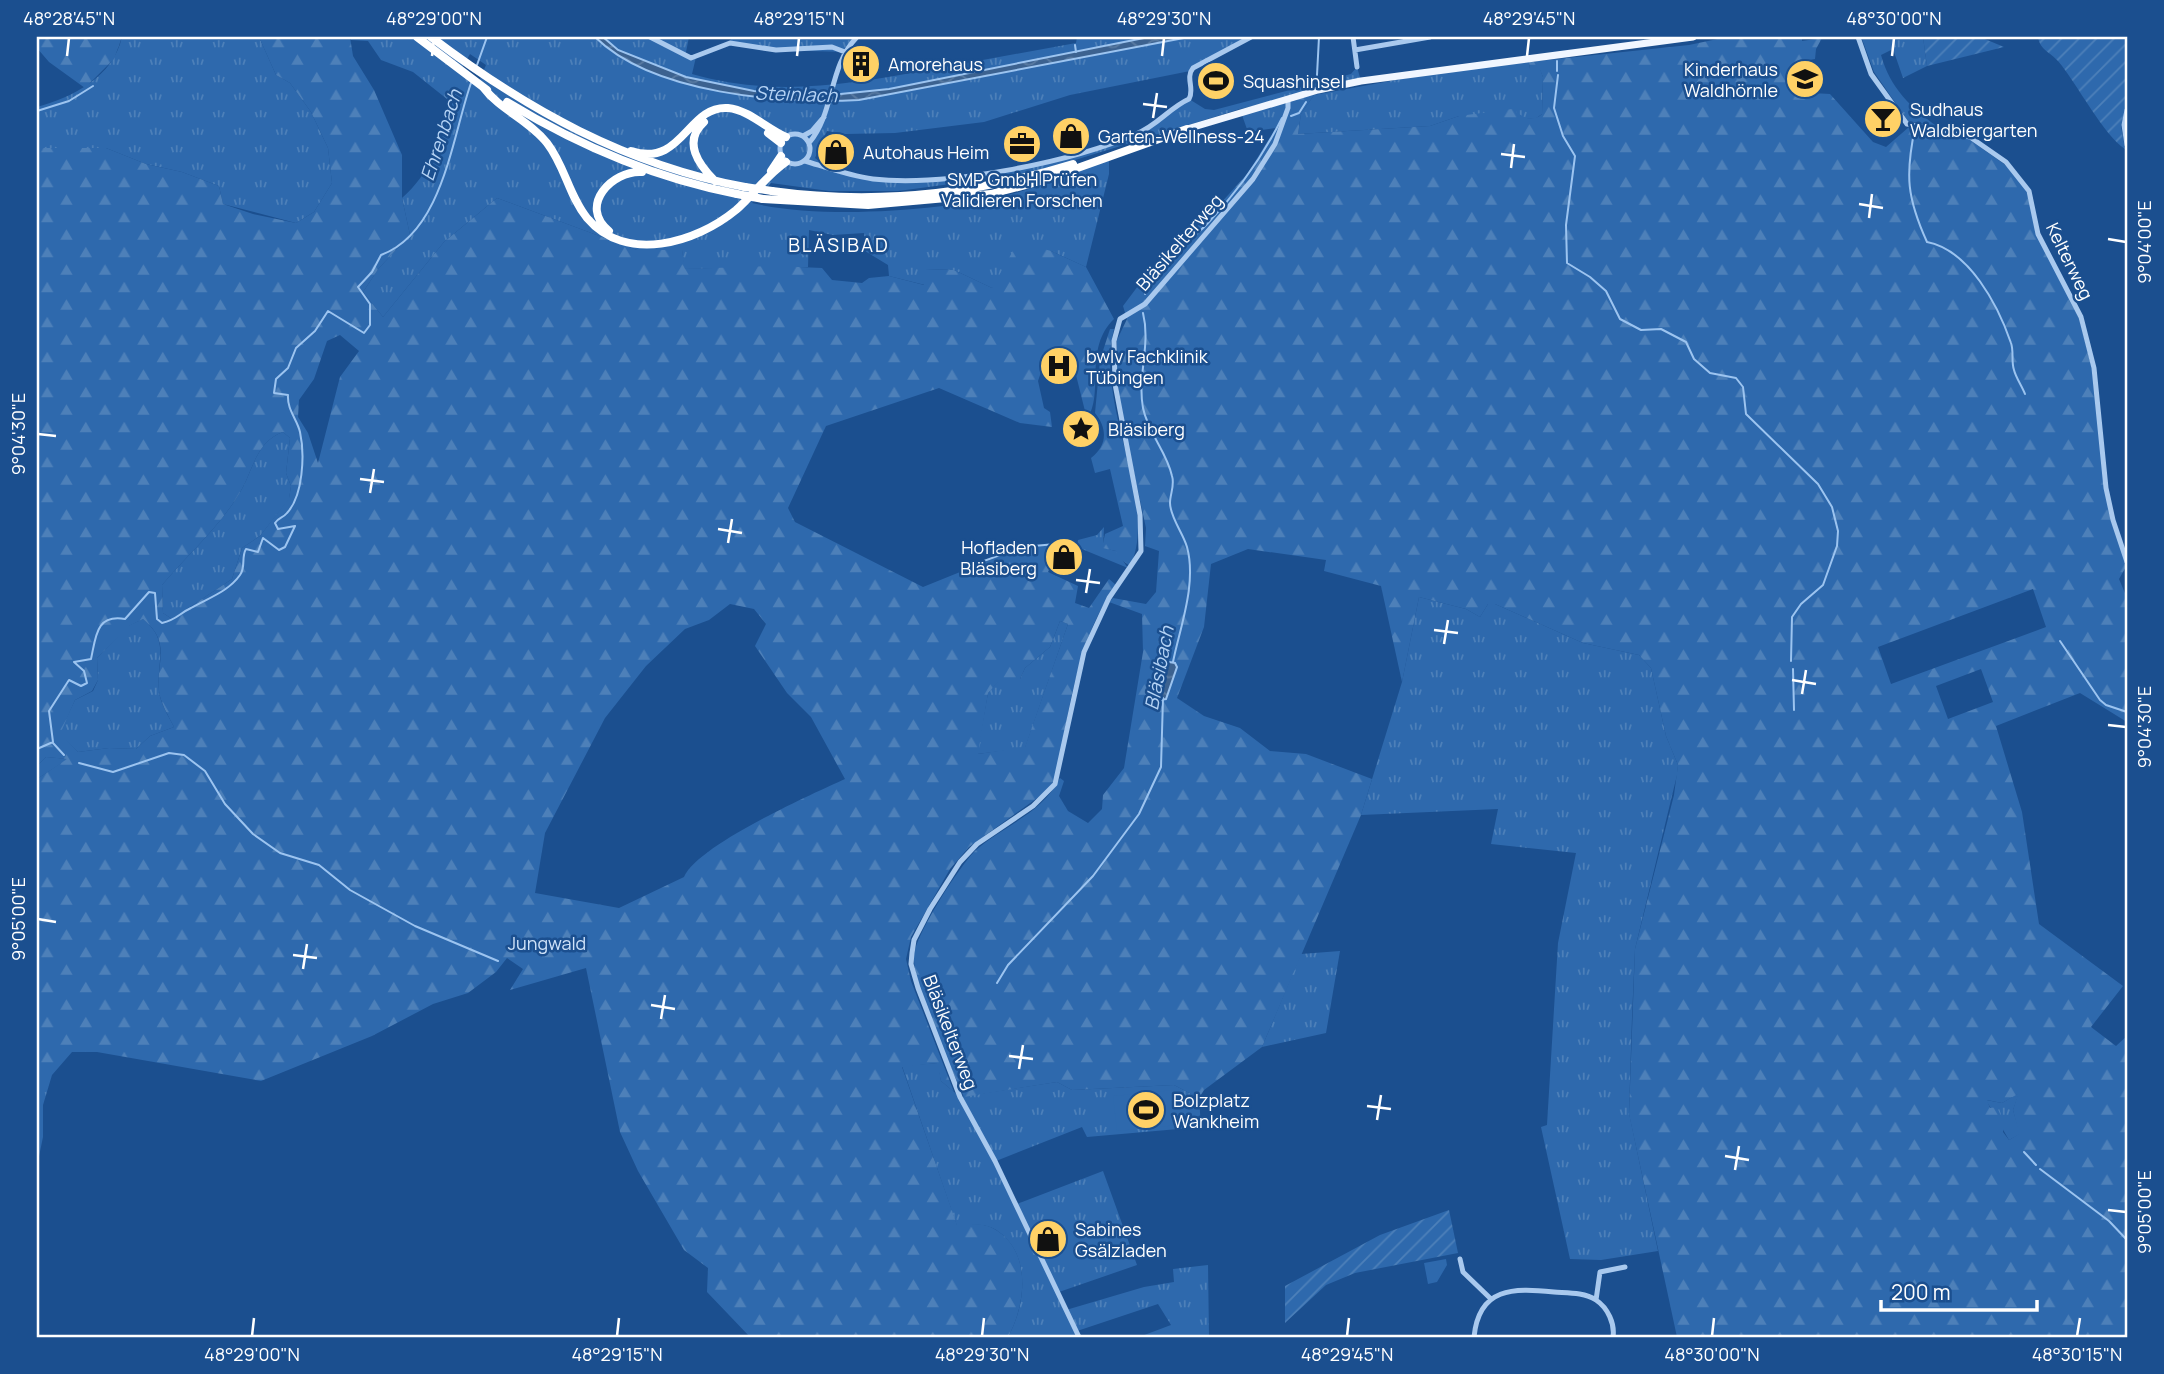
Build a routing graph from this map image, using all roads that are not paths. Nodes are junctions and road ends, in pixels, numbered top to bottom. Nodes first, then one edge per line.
1 (417, 37) edge
2 (431, 37) edge
3 (650, 37) edge
4 (857, 37) edge
5 (1251, 37) edge
6 (1353, 37) edge
7 (1430, 37) edge
8 (1693, 37) edge
9 (1858, 37) edge
10 (1355, 50) junction
11 (845, 52) junction
12 (1357, 67) dead end
13 (481, 82) junction
14 (1288, 99) junction
15 (2127, 110) edge
16 (826, 111) junction
17 (1187, 130) junction
18 (803, 136) junction
19 (590, 138) junction
20 (784, 140) junction
21 (809, 144) junction
22 (2127, 145) edge
23 (810, 153) junction
24 (784, 159) junction
25 (805, 161) junction
26 (824, 165) junction
27 (715, 181) junction
28 (693, 185) junction
29 (2127, 540) edge
30 (2121, 544) junction
31 (2127, 562) edge
32 (1460, 1259) dead end
33 (1625, 1267) dead end
34 (1491, 1299) junction
35 (1596, 1300) junction
36 (1079, 1337) edge
37 (1474, 1337) edge
38 (1613, 1337) edge

1 - 13 highway
2 - 13 highway
3 - 11 street
4 - 11 street
5 - 26 street
6 - 10 street
7 - 10 street
8 - 14 main road
9 - 30 street, Kelterweg
10 - 12 street
11 - 16 street
13 - 19 highway
13 - 24 highway
13 - 28 highway
14 - 17 main road
14 - 36 street, Bläsikelterweg
15 - 22 street
16 - 18 street
16 - 21 street
17 - 27 highway, bridge
17 - 28 highway, bridge
18 - 20 street
18 - 21 street
19 - 20 highway
19 - 27 highway
20 - 24 street
20 - 27 highway
21 - 23 street
23 - 25 street
23 - 26 street
24 - 25 street
24 - 28 highway
25 - 26 street
29 - 30 street
30 - 31 street, Kelterweg
32 - 34 street
33 - 35 street
34 - 35 street
34 - 37 street
35 - 38 street

